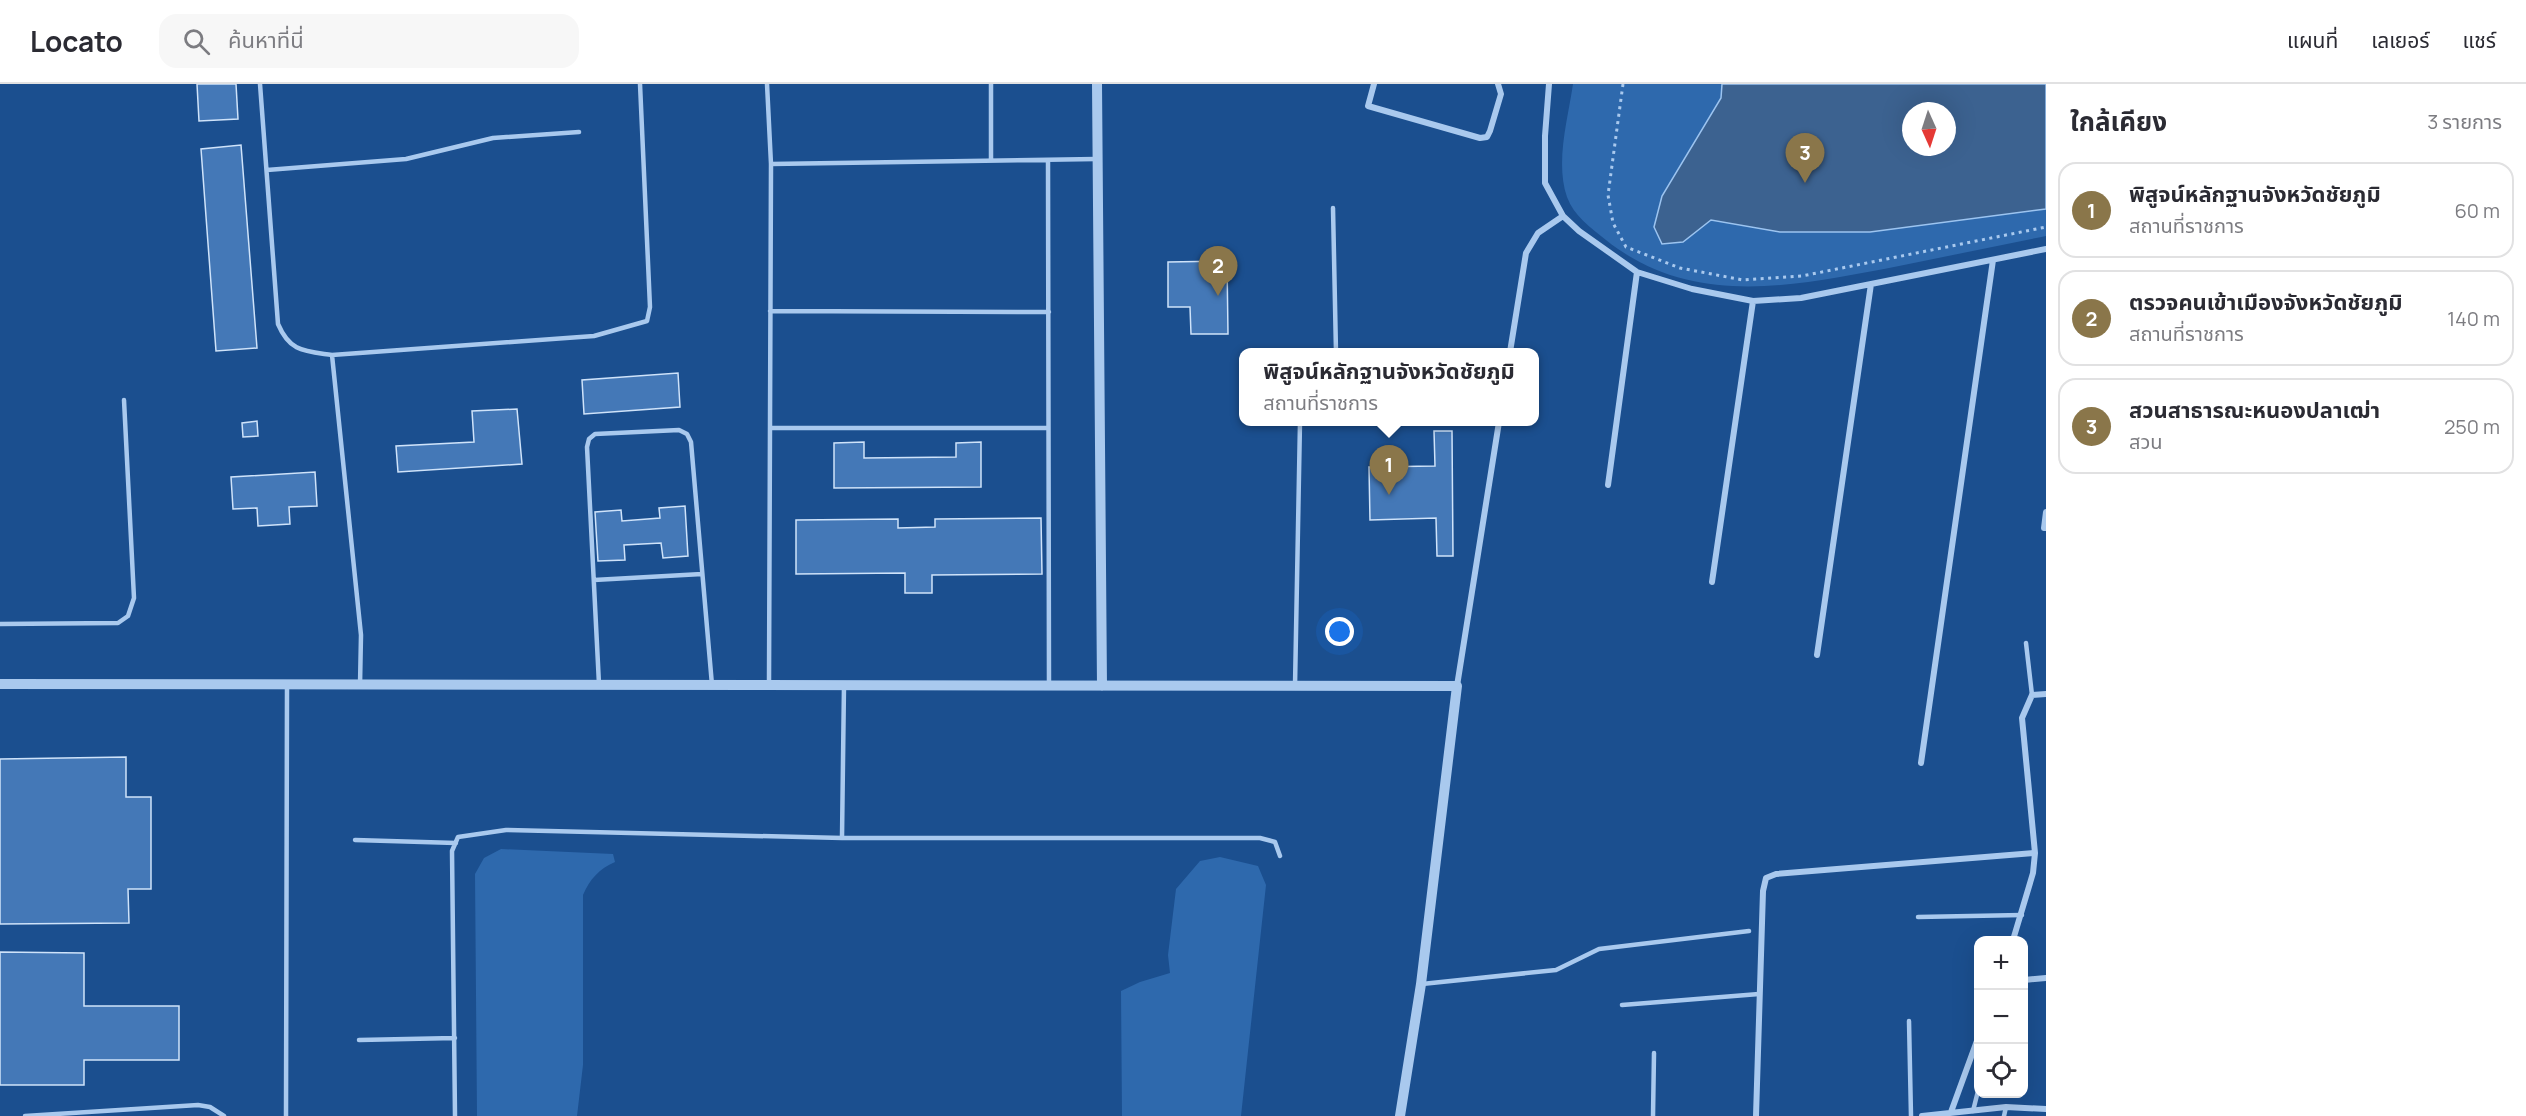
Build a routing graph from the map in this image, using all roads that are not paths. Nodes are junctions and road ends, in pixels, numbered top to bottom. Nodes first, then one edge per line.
1 (260, 84) edge
2 (640, 84) edge
3 (768, 84) edge
4 (991, 84) edge
5 (1097, 84) edge
6 (1374, 84) edge
7 (1498, 84) edge
8 (1549, 84) edge
9 (579, 132) dead end
10 (1097, 159) junction
11 (991, 160) junction
12 (1048, 160) junction
13 (771, 164) junction
14 (267, 170) junction
15 (1333, 208) dead end
16 (1563, 216) junction
17 (2046, 249) edge
18 (1993, 260) junction
19 (1637, 272) junction
20 (1871, 284) junction
21 (1753, 302) junction
22 (770, 311) junction
23 (1049, 312) junction
24 (1336, 348) edge
25 (1511, 348) edge
26 (332, 354) junction
27 (124, 400) dead end
28 (1300, 426) edge
29 (1498, 426) edge
30 (770, 428) junction
31 (1048, 428) junction
32 (1608, 486) dead end
33 (2046, 512) edge
34 (2046, 528) edge
35 (702, 574) junction
36 (594, 580) junction
37 (1712, 582) dead end
38 (0, 624) edge
39 (2026, 643) dead end
40 (1817, 655) dead end
41 (0, 684) edge
42 (287, 684) junction
43 (360, 685) junction
44 (599, 685) junction
45 (712, 685) junction
46 (769, 685) junction
47 (844, 685) junction
48 (1049, 686) junction
49 (1101, 686) junction
50 (1294, 686) junction
51 (1457, 686) junction
52 (2046, 694) edge
53 (2032, 695) junction
54 (1921, 763) dead end
55 (842, 838) junction
56 (355, 840) dead end
57 (456, 843) junction
58 (2035, 853) junction
59 (1280, 856) dead end
60 (2022, 915) junction
61 (1918, 917) dead end
62 (1749, 931) dead end
63 (2014, 936) edge
64 (2046, 978) edge
65 (2028, 980) edge
66 (1421, 984) junction
67 (1759, 994) junction
68 (1622, 1005) dead end
69 (1909, 1021) dead end
70 (455, 1038) junction
71 (359, 1040) dead end
72 (1976, 1044) edge
73 (1654, 1053) dead end
74 (1976, 1098) edge
75 (2006, 1107) junction
76 (2046, 1110) edge
77 (1973, 1111) junction
78 (1951, 1112) junction
79 (26, 1116) edge
80 (224, 1116) edge
81 (286, 1116) edge
82 (455, 1116) edge
83 (1400, 1116) edge
84 (1653, 1116) edge
85 (1756, 1116) edge
86 (1911, 1116) edge
87 (1922, 1116) edge
88 (2004, 1116) edge

1 - 14 lane
2 - 26 lane
3 - 13 lane
4 - 11 lane
5 - 10 street
6 - 7 street
8 - 16 street
9 - 14 lane
10 - 12 lane
10 - 49 street
11 - 12 lane
11 - 13 lane
12 - 23 lane
13 - 22 lane
14 - 26 lane
15 - 24 lane
16 - 19 street
16 - 25 street
17 - 18 street
18 - 20 street
18 - 54 street
19 - 21 street
19 - 32 street
20 - 21 street
20 - 40 street
21 - 37 street
22 - 23 lane
22 - 30 lane
23 - 31 lane
26 - 43 lane
27 - 38 lane
28 - 50 lane
29 - 51 street
30 - 31 lane
30 - 46 lane
31 - 48 lane
33 - 34 street
35 - 36 lane
35 - 36 lane
35 - 45 lane
36 - 44 lane
39 - 53 lane
41 - 42 street
42 - 43 street
42 - 81 lane
43 - 44 street
44 - 45 street
45 - 46 street
46 - 47 street
47 - 48 street
47 - 55 lane
48 - 49 street
49 - 50 street
50 - 51 street
51 - 66 street
52 - 53 street
53 - 58 street
55 - 57 lane
55 - 59 lane
56 - 57 lane
57 - 70 lane
58 - 60 street
58 - 67 street
60 - 61 lane
60 - 63 street
62 - 66 lane
64 - 65 street
66 - 83 street
67 - 68 lane
67 - 85 street
69 - 86 lane
70 - 71 lane
70 - 82 lane
72 - 78 street
73 - 84 lane
74 - 77 lane
75 - 76 street
75 - 77 street
75 - 88 lane
77 - 78 street
78 - 87 street
79 - 80 lane

